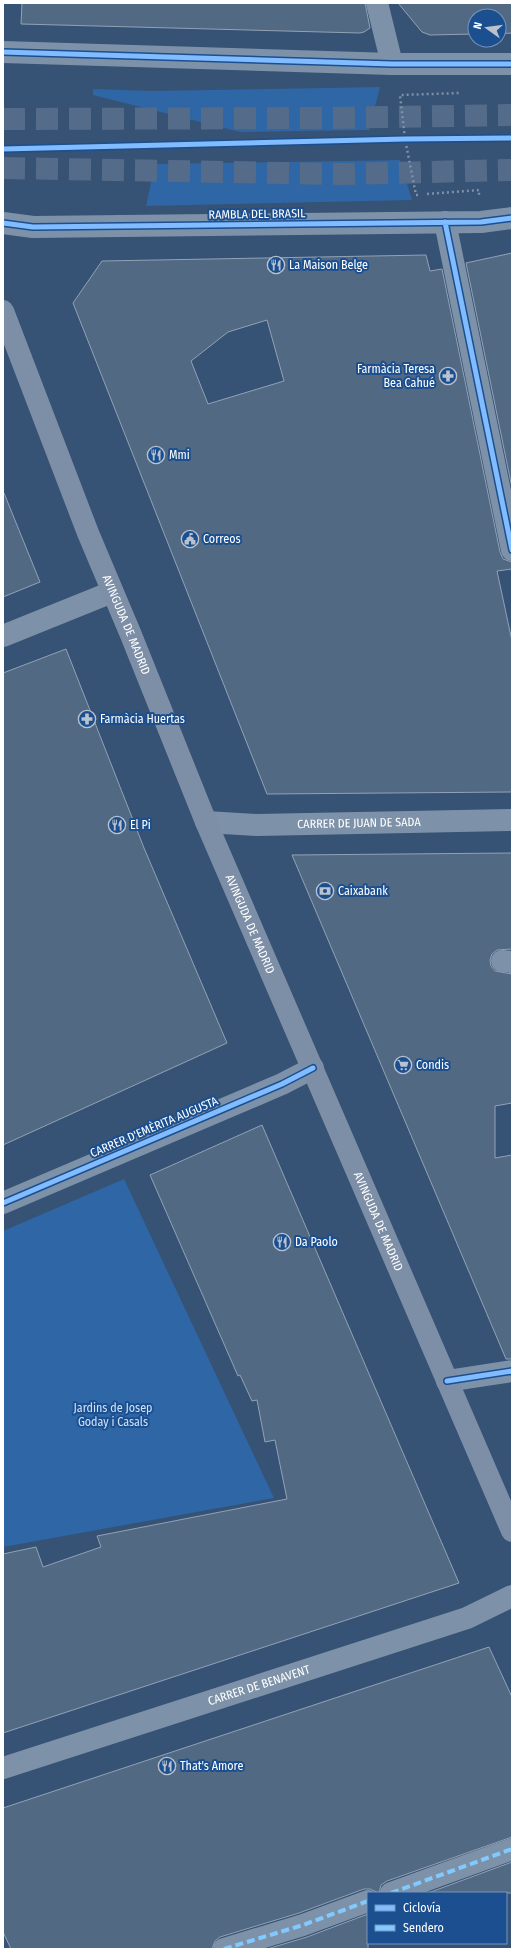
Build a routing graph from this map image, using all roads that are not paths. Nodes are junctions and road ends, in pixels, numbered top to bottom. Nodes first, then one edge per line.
1 (377, 3) edge
2 (3, 52) edge
3 (392, 64) junction
4 (512, 64) edge
5 (512, 218) edge
6 (445, 222) junction
7 (3, 223) edge
8 (3, 311) edge
9 (512, 550) edge
10 (112, 592) junction
11 (3, 636) edge
12 (512, 820) edge
13 (206, 822) junction
14 (312, 1068) junction
15 (3, 1203) edge
16 (512, 1371) edge
17 (447, 1381) junction
18 (512, 1530) edge
19 (512, 1596) edge
20 (3, 1768) edge
21 (512, 1849) edge
22 (394, 1892) edge
23 (367, 1901) edge
24 (224, 1949) edge

1 - 3 street
2 - 3 street
3 - 4 street
5 - 6 street, RAMBLA DEL BRASIL
6 - 7 street, RAMBLA DEL BRASIL
6 - 9 street
8 - 10 main road, AVINGUDA DE MADRID
10 - 11 street
10 - 13 main road, AVINGUDA DE MADRID
12 - 13 street, CARRER DE JUAN DE SADA
13 - 14 main road, AVINGUDA DE MADRID
14 - 15 street, CARRER D'EMÈRITA AUGUSTA
14 - 17 main road, AVINGUDA DE MADRID
16 - 17 street
17 - 18 main road, AVINGUDA DE MADRID
19 - 20 street, CARRER DE BENAVENT
21 - 22 street
23 - 24 street

